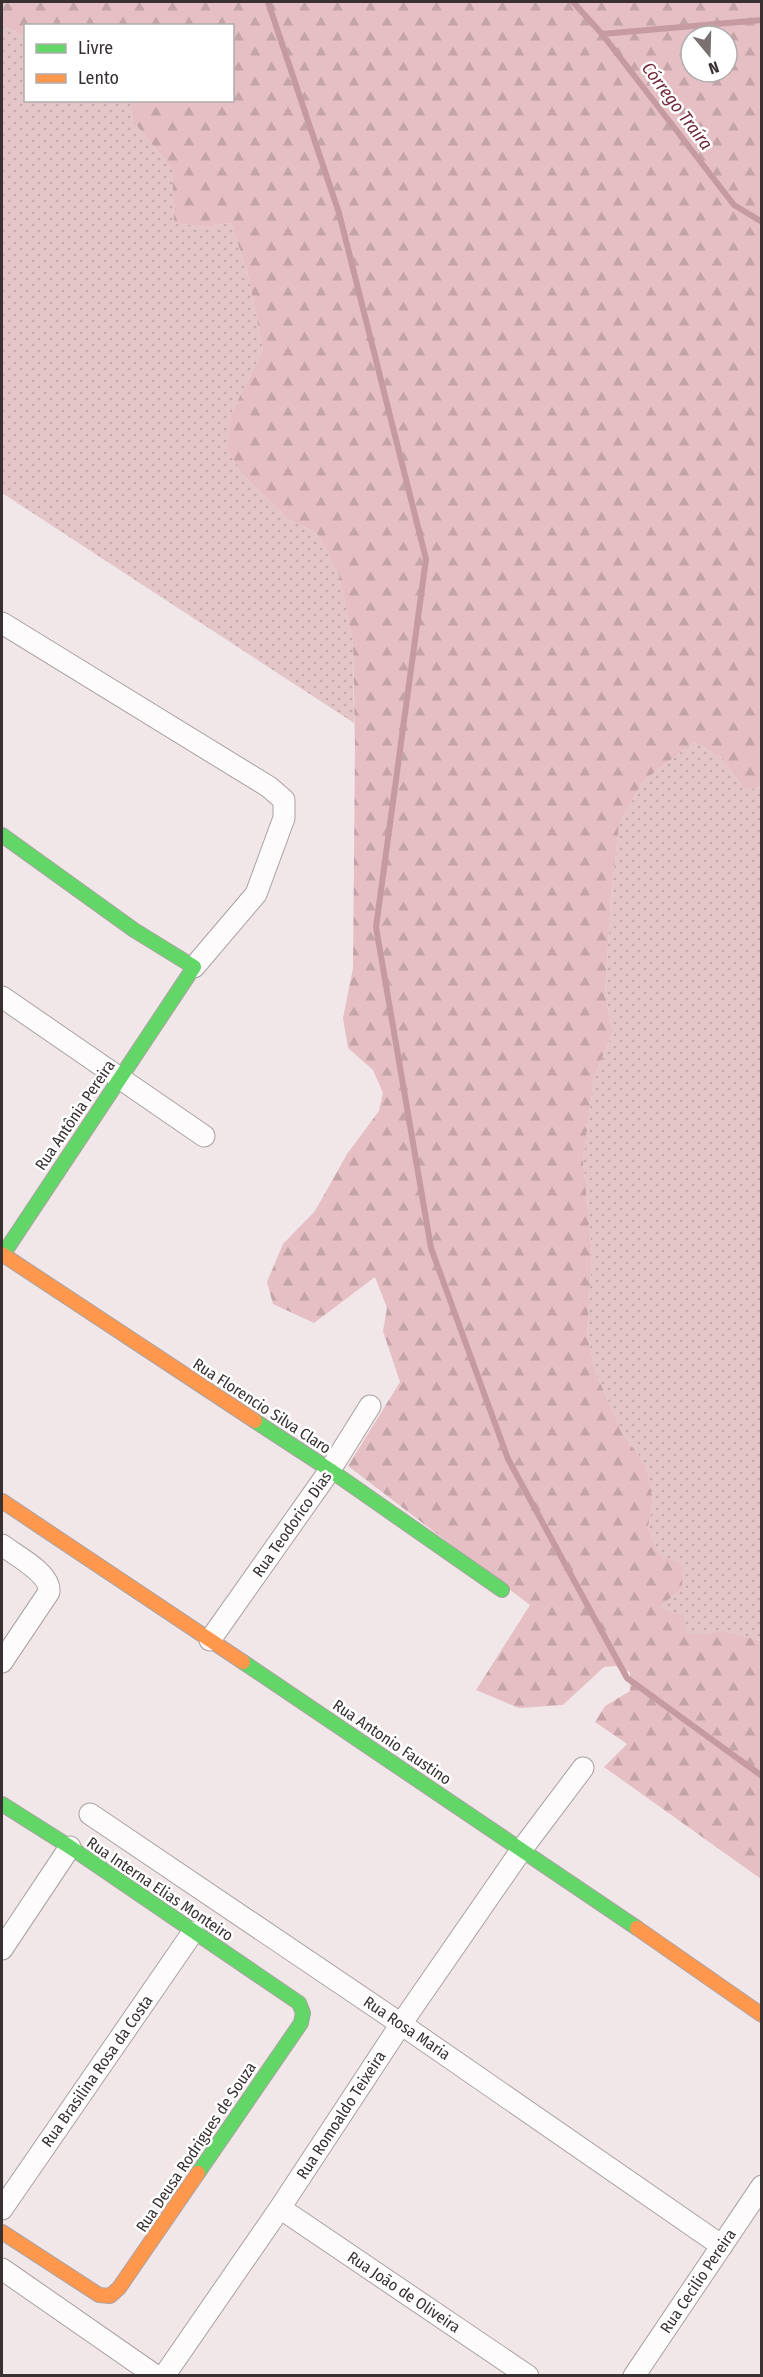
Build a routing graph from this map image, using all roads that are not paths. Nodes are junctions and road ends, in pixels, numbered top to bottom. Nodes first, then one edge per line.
1 (2, 623) edge
2 (2, 835) edge
3 (194, 967) junction
4 (2, 997) edge
5 (120, 1077) junction
6 (204, 1136) dead end
7 (2, 1255) edge
8 (370, 1406) dead end
9 (330, 1470) junction
10 (2, 1501) edge
11 (2, 1545) edge
12 (502, 1590) dead end
13 (210, 1640) junction
14 (2, 1662) edge
15 (582, 1768) dead end
16 (2, 1804) edge
17 (90, 1814) dead end
18 (70, 1847) junction
19 (522, 1850) junction
20 (193, 1932) junction
21 (2, 1949) edge
22 (299, 2003) joint
23 (762, 2014) edge
24 (401, 2024) junction
25 (762, 2186) edge
26 (280, 2208) junction
27 (2, 2209) edge
28 (2, 2232) edge
29 (722, 2246) junction
30 (2, 2269) edge
31 (156, 2376) edge
32 (164, 2376) edge
33 (528, 2376) edge
34 (634, 2376) edge

1 - 3 street
2 - 3 street
3 - 5 street, Rua Antônia Pereira
4 - 5 street
5 - 6 street
5 - 7 street, Rua Antônia Pereira
7 - 9 street, Rua Florencio Silva Claro
8 - 9 street, Rua Teodorico Dias
9 - 12 street, Rua Florencio Silva Claro
9 - 13 street, Rua Teodorico Dias
10 - 13 street, Rua Antonio Faustino
11 - 14 street
13 - 19 street, Rua Antonio Faustino
15 - 19 street, Rua Romoaldo Teixeira
16 - 18 street, Rua Interna Elias Monteiro
17 - 24 street, Rua Rosa Maria
18 - 20 street, Rua Interna Elias Monteiro
18 - 21 street
19 - 23 street, Rua Antonio Faustino
19 - 24 street, Rua Romoaldo Teixeira
20 - 22 street, Rua Interna Elias Monteiro
20 - 27 street, Rua Brasilina Rosa da Costa
22 - 28 street, Rua Deusa Rodrigues de Souza
24 - 26 street, Rua Romoaldo Teixeira
24 - 29 street, Rua Rosa Maria
25 - 29 street, Rua Cecilio Pereira
26 - 32 street, Rua Romoaldo Teixeira
26 - 33 street, Rua João de Oliveira
29 - 34 street, Rua Cecilio Pereira
30 - 31 street

